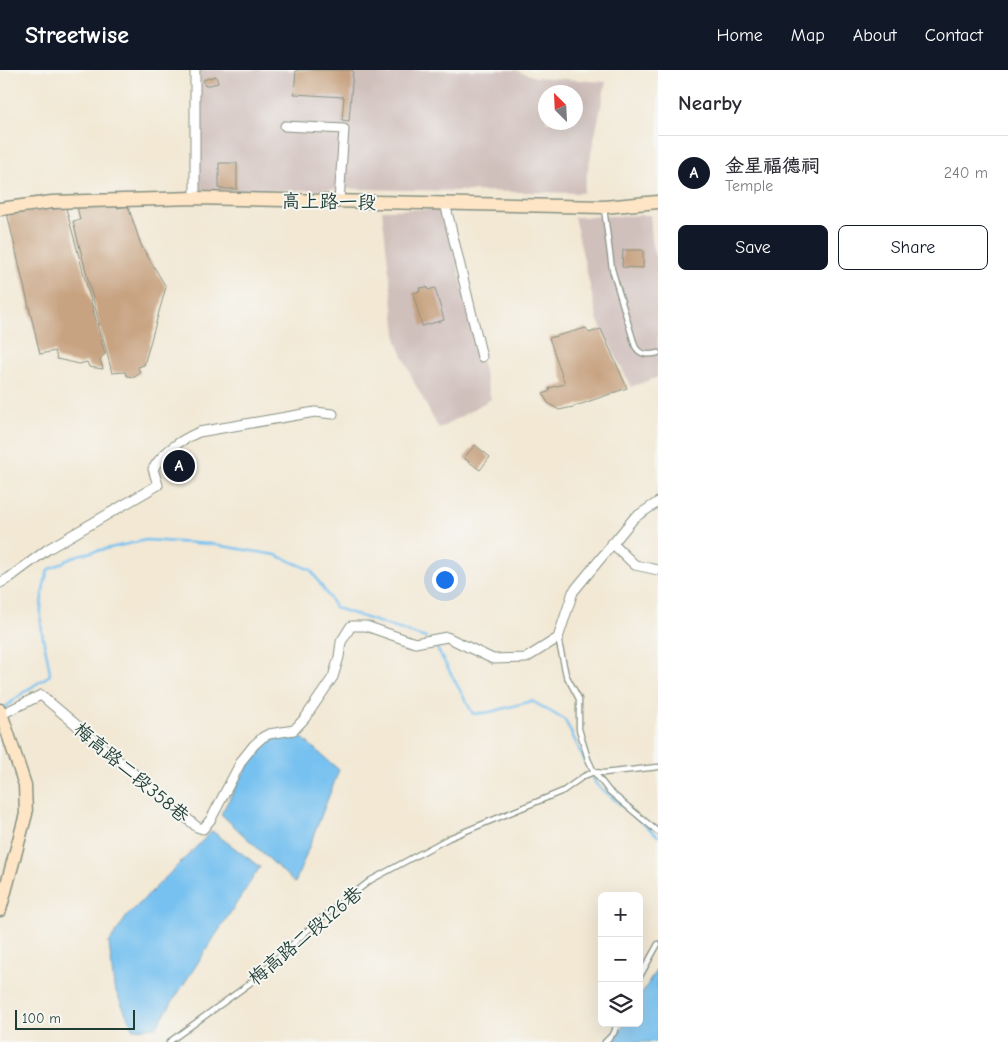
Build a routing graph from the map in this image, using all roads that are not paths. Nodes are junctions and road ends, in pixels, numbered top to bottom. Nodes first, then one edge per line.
1 (195, 70) edge
2 (285, 126) dead end
3 (195, 198) junction
4 (339, 201) junction
5 (658, 202) edge
6 (445, 203) junction
7 (604, 207) junction
8 (0, 209) edge
9 (658, 353) edge
10 (482, 357) dead end
11 (333, 414) dead end
12 (658, 502) edge
13 (612, 543) junction
14 (658, 570) edge
15 (0, 583) edge
16 (558, 638) junction
17 (1, 712) edge
18 (4, 730) edge
19 (658, 767) edge
20 (594, 772) junction
21 (658, 832) edge
22 (0, 910) edge
23 (658, 944) edge
24 (643, 971) edge
25 (616, 1027) edge
26 (169, 1042) edge
27 (605, 1042) edge

1 - 3 street
2 - 4 street
3 - 4 street, 高上路一段
3 - 8 street, 高上路一段
4 - 6 street, 高上路一段
5 - 7 street, 高上路一段
6 - 7 street, 高上路一段
6 - 10 street
7 - 9 lane
11 - 15 street
12 - 13 street
13 - 14 street
13 - 16 street
16 - 17 street, 梅高路二段358巷
16 - 20 lane
17 - 18 street
18 - 22 street
19 - 20 lane
20 - 21 lane
20 - 26 lane, 梅高路二段126巷
23 - 24 lane
25 - 27 lane

